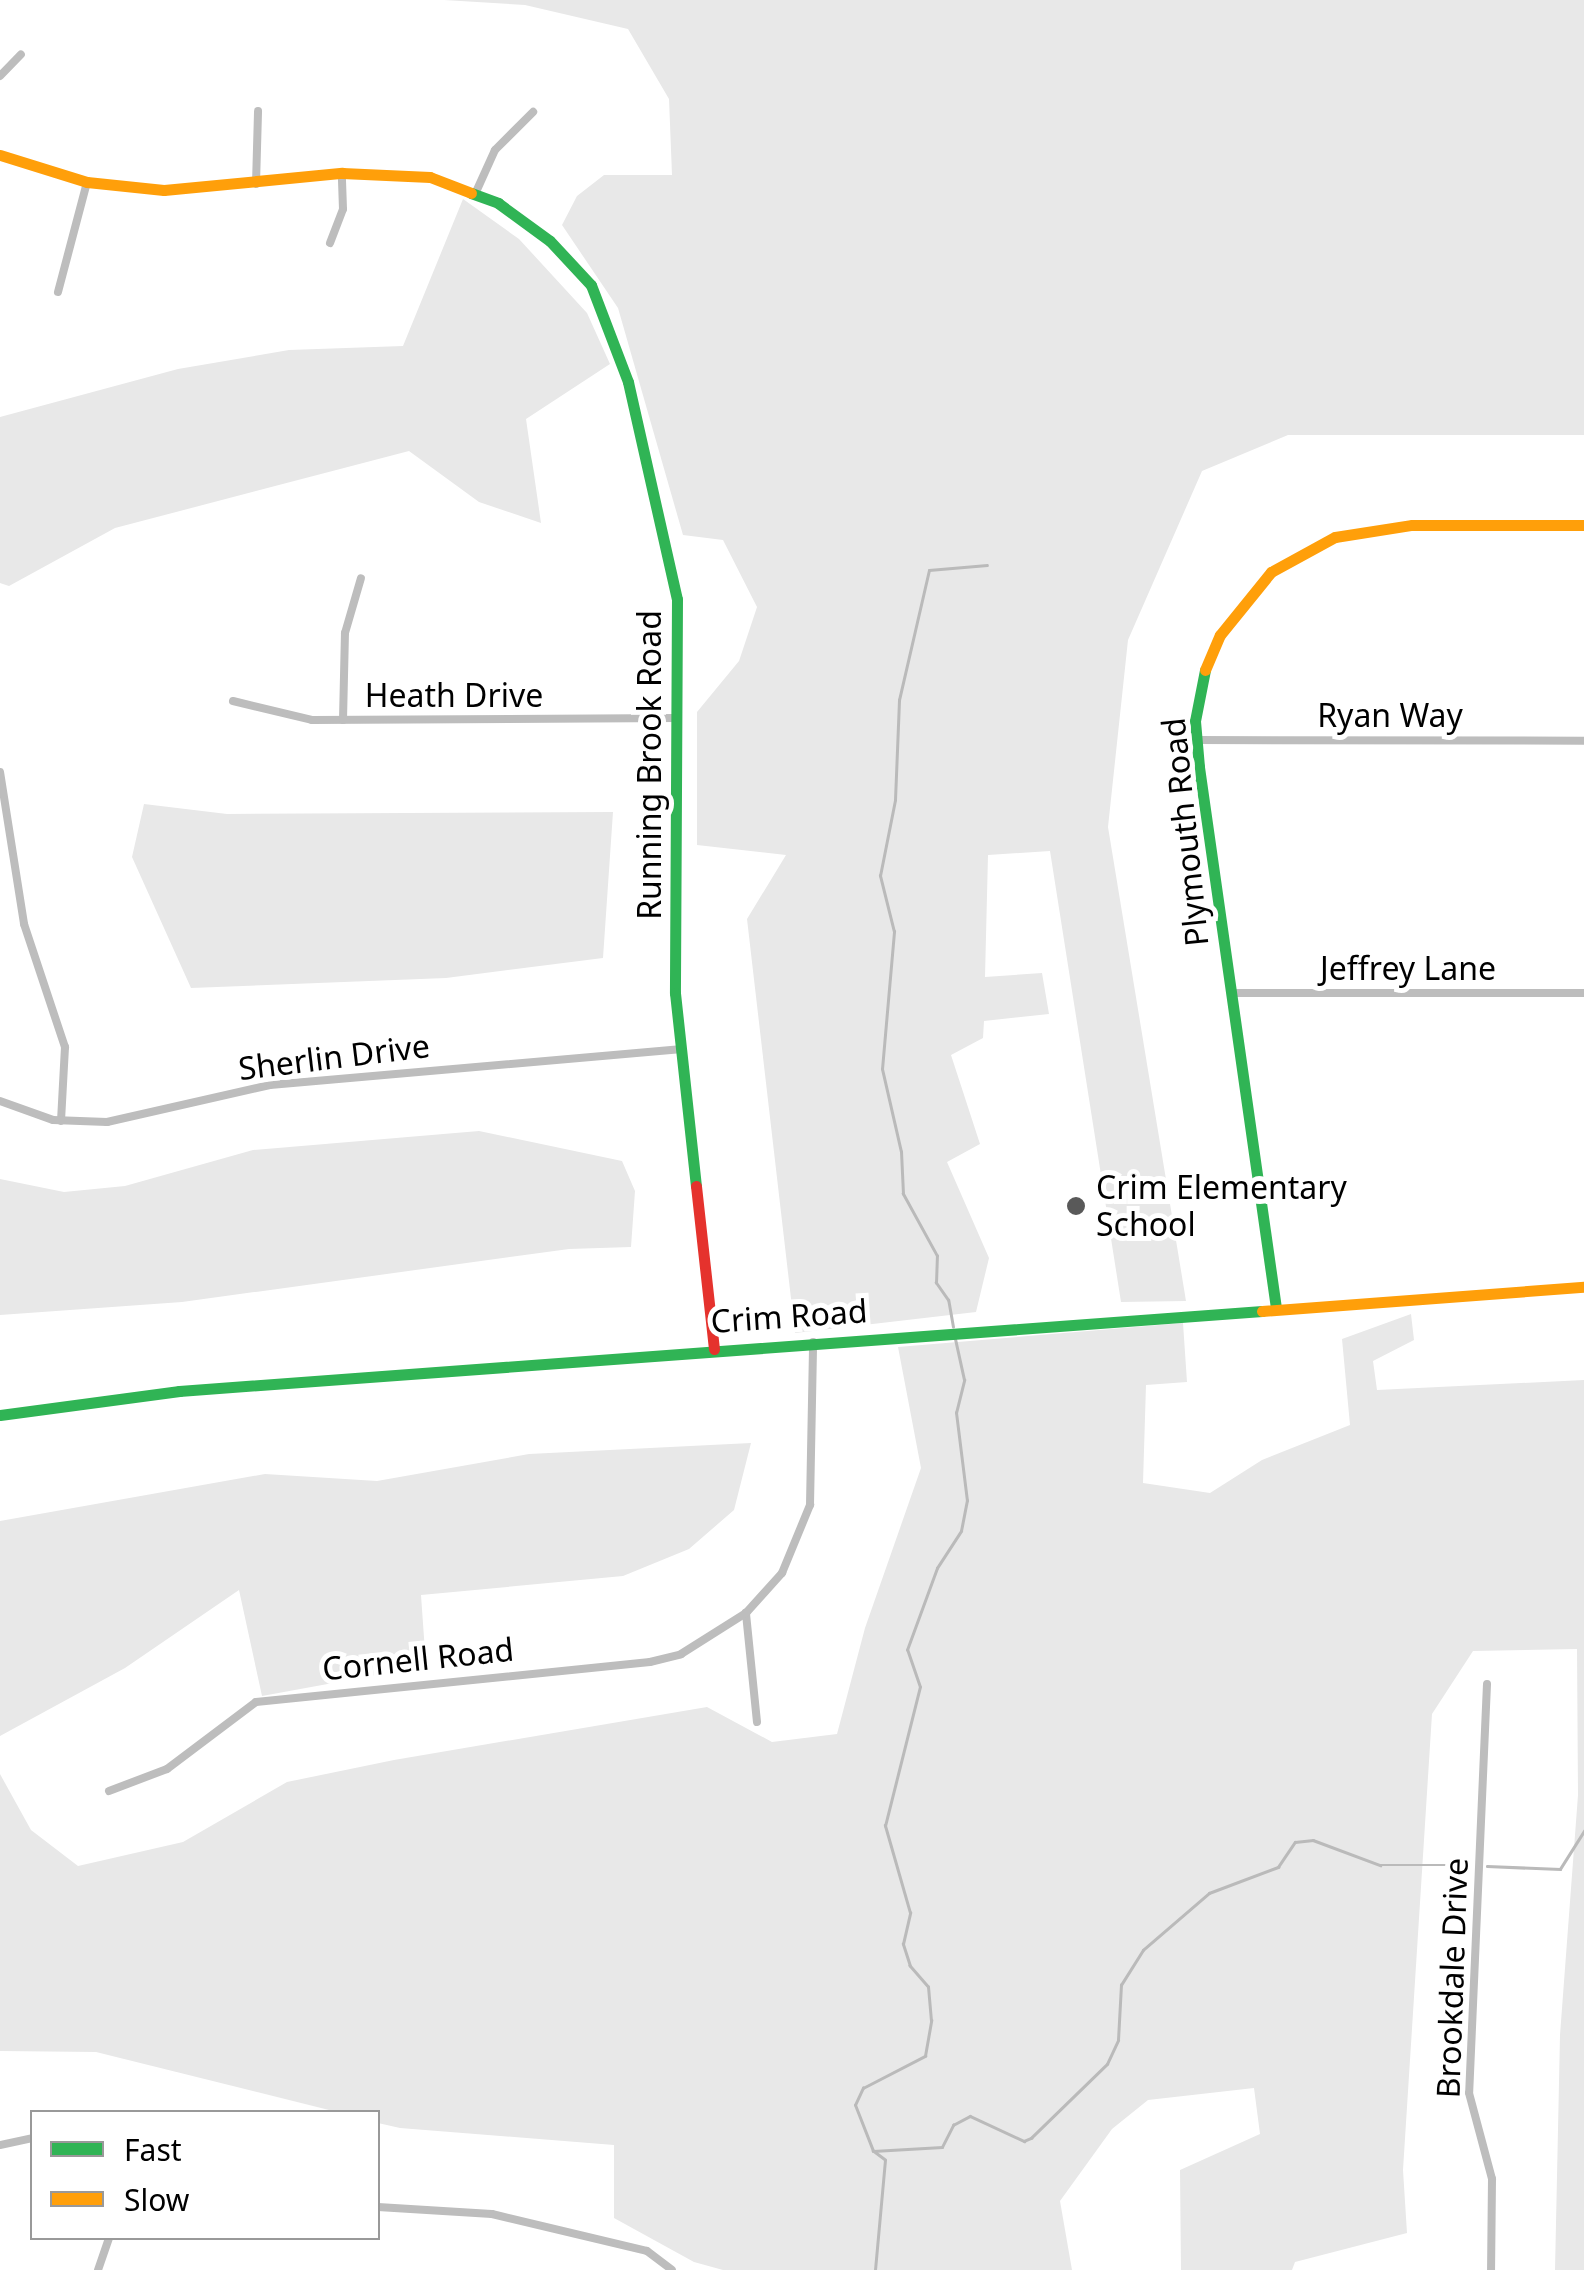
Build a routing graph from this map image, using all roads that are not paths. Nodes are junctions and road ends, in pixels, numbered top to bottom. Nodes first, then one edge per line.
1 (21, 54) dead end
2 (0, 76) edge
3 (258, 111) dead end
4 (533, 112) dead end
5 (0, 155) edge
6 (342, 173) junction
7 (87, 182) junction
8 (256, 184) junction
9 (476, 192) junction
10 (330, 242) dead end
11 (58, 292) dead end
12 (1584, 526) edge
13 (361, 578) dead end
14 (232, 701) dead end
15 (678, 718) junction
16 (343, 720) junction
17 (1196, 740) junction
18 (1584, 741) edge
19 (0, 772) edge
20 (1232, 993) junction
21 (1584, 994) edge
22 (679, 1049) junction
23 (0, 1101) edge
24 (61, 1121) junction
25 (1584, 1287) edge
26 (1276, 1308) junction
27 (813, 1342) junction
28 (714, 1349) junction
29 (0, 1414) edge
30 (746, 1614) junction
31 (1487, 1684) dead end
32 (758, 1722) dead end
33 (109, 1791) dead end
34 (30, 2138) edge
35 (0, 2145) edge
36 (380, 2208) edge
37 (108, 2240) edge
38 (98, 2270) edge
39 (672, 2270) edge
40 (1491, 2270) edge

1 - 2 street
3 - 8 street
4 - 9 street
5 - 7 street, Running Brook Road
6 - 8 street, Running Brook Road
6 - 9 street, Running Brook Road
6 - 10 street
7 - 8 street, Running Brook Road
7 - 11 street
9 - 15 street, Running Brook Road
12 - 17 street, Plymouth Road
13 - 16 street
14 - 16 street, Heath Drive
15 - 16 street, Heath Drive
15 - 22 street, Running Brook Road
17 - 18 street, Ryan Way
17 - 20 street, Plymouth Road
19 - 24 street
20 - 21 street, Jeffrey Lane
20 - 26 street, Plymouth Road
22 - 24 street, Sherlin Drive
22 - 28 street, Running Brook Road
23 - 24 street, Sherlin Drive
25 - 26 street, Crim Road
26 - 27 street, Crim Road
27 - 28 street, Crim Road
27 - 30 street, Cornell Road
28 - 29 street, Crim Road
30 - 32 street
30 - 33 street, Cornell Road
31 - 40 street, Brookdale Drive
34 - 35 street
36 - 39 street
37 - 38 street

